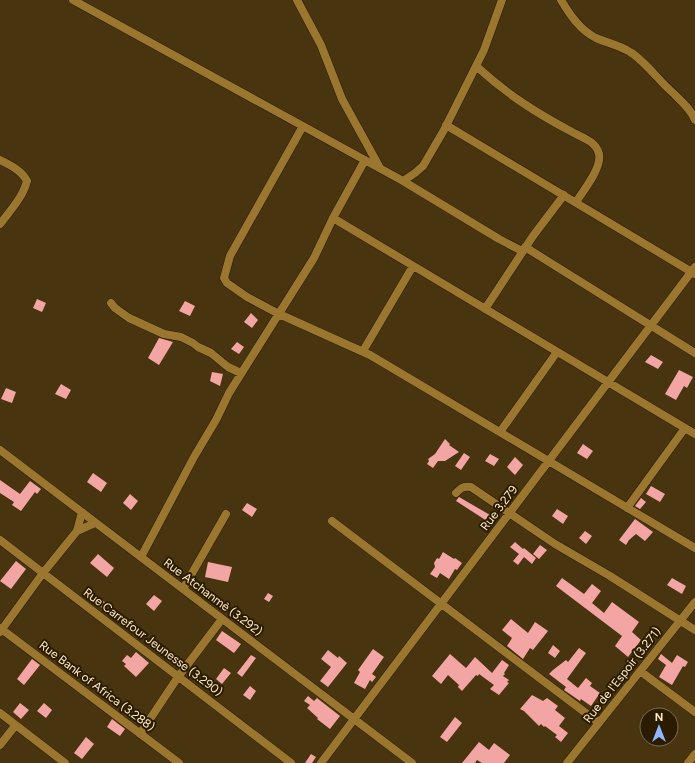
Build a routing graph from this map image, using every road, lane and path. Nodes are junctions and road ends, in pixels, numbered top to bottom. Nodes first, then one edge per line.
1 (73, 0) edge
2 (297, 0) edge
3 (502, 0) edge
4 (561, 0) edge
5 (476, 66) junction
6 (695, 120) edge
7 (446, 125) junction
8 (303, 126) junction
9 (0, 160) edge
10 (365, 160) junction
11 (380, 168) junction
12 (403, 181) junction
13 (564, 195) junction
14 (576, 202) junction
15 (333, 218) junction
16 (0, 224) edge
17 (524, 249) junction
18 (413, 266) junction
19 (694, 271) edge
20 (111, 303) dead end
21 (485, 308) junction
22 (279, 314) junction
23 (651, 325) junction
24 (363, 351) junction
25 (557, 352) junction
26 (695, 353) edge
27 (241, 373) junction
28 (608, 382) junction
29 (685, 428) junction
30 (500, 432) junction
31 (695, 434) edge
32 (0, 450) edge
33 (549, 460) junction
34 (456, 494) dead end
35 (627, 508) junction
36 (82, 512) junction
37 (226, 514) dead end
38 (509, 514) junction
39 (332, 520) dead end
40 (95, 523) junction
41 (77, 531) junction
42 (0, 540) edge
43 (695, 548) edge
44 (141, 557) junction
45 (43, 574) junction
46 (183, 589) junction
47 (695, 602) edge
48 (441, 604) junction
49 (222, 619) junction
50 (680, 621) junction
51 (1, 630) edge
52 (695, 630) edge
53 (640, 671) junction
54 (178, 677) junction
55 (695, 712) edge
56 (0, 713) edge
57 (354, 719) junction
58 (599, 723) junction
59 (15, 726) junction
60 (140, 734) junction
61 (0, 745) edge
62 (695, 754) edge
63 (65, 763) edge
64 (179, 763) edge
65 (291, 763) edge
66 (321, 763) edge
67 (412, 763) edge
68 (567, 763) edge
69 (688, 763) edge

1 - 8 street
2 - 11 street
3 - 5 street
4 - 6 street
5 - 7 street
5 - 14 street
7 - 12 street
7 - 13 street
8 - 10 street
8 - 22 street
9 - 16 street
10 - 11 street
10 - 15 street
11 - 12 street
12 - 17 street
13 - 14 street
13 - 17 street
14 - 19 street
15 - 18 street
15 - 22 street
17 - 21 street
17 - 23 street
18 - 21 street
18 - 24 street
19 - 23 street, Rue 3.279
20 - 27 street
21 - 25 street
22 - 24 street
22 - 27 street
23 - 26 street
23 - 28 street, Rue 3.279
24 - 30 street
25 - 28 street
25 - 30 street
27 - 44 street
28 - 29 street
28 - 33 street, Rue 3.279
29 - 31 street
29 - 35 street
30 - 33 street
32 - 36 street, Rue Atchanmè (3.292)
33 - 35 street
33 - 38 street, Rue 3.279
34 - 38 street
35 - 43 street
36 - 40 street, Rue Atchanmè (3.292)
36 - 41 street
37 - 46 street
38 - 48 street, Rue 3.279
38 - 50 street
39 - 48 street
40 - 41 street
40 - 44 street, Rue Atchanmè (3.292)
41 - 45 street
42 - 45 street, Rue Carrefour Jeunesse (3.290)
44 - 46 street, Rue Atchanmè (3.292)
45 - 51 street
45 - 54 street, Rue Carrefour Jeunesse (3.290)
46 - 49 street, Rue Atchanmè (3.292)
47 - 50 street, Rue de l'Espoir (3.271)
48 - 57 street, Rue 3.279
48 - 58 street
49 - 54 street
49 - 57 street, Rue Atchanmè (3.292)
50 - 52 street
50 - 53 street, Rue de l'Espoir (3.271)
51 - 60 street, Rue Bank of Africa (3.288)
53 - 55 street
53 - 58 street, Rue de l'Espoir (3.271)
54 - 60 street
54 - 65 street, Rue Carrefour Jeunesse (3.290)
56 - 59 street
57 - 66 street, Rue 3.279
57 - 67 street, Rue Atchanmè (3.292)
58 - 68 street, Rue de l'Espoir (3.271)
59 - 61 street
59 - 63 street
60 - 64 street, Rue Bank of Africa (3.288)
62 - 69 street

